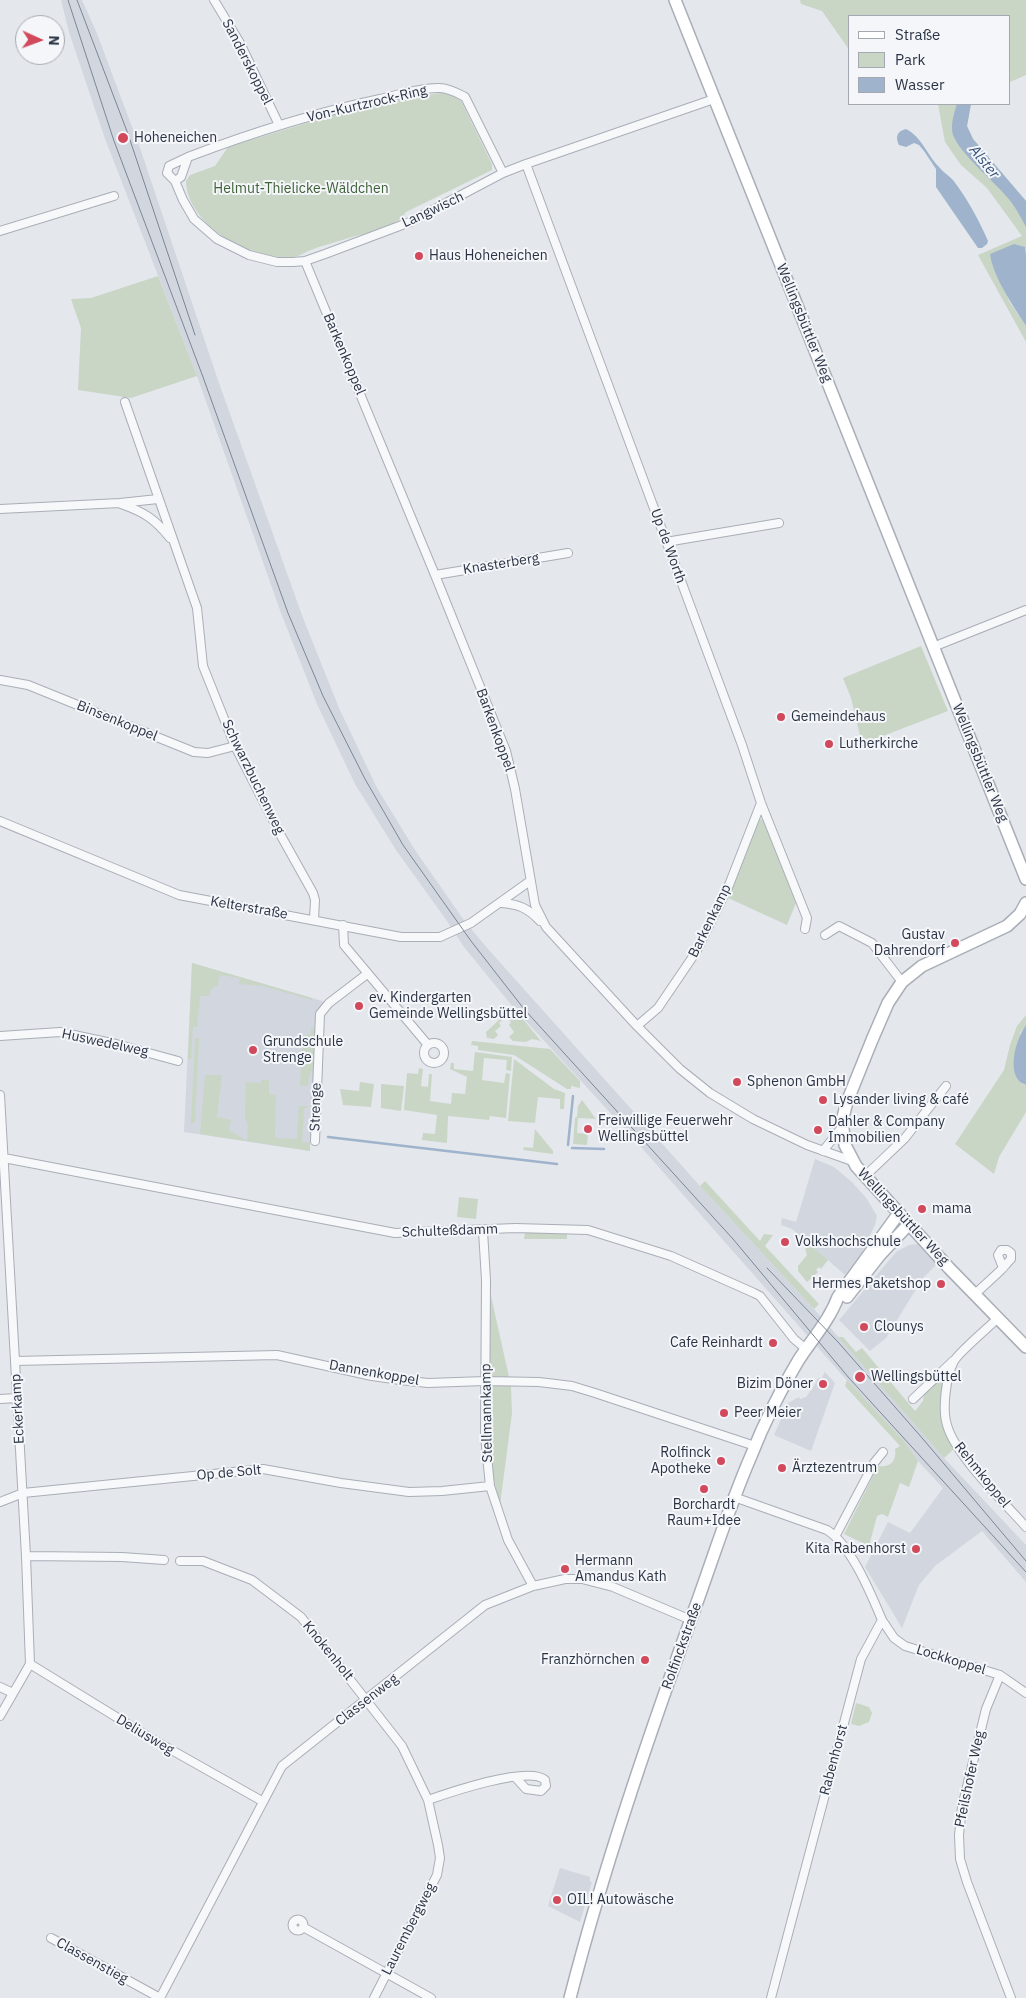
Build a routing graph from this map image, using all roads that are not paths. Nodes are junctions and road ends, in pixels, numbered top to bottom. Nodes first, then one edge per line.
1 (214, 0) edge
2 (675, 0) edge
3 (714, 99) junction
4 (279, 124) junction
5 (188, 158) junction
6 (526, 164) junction
7 (503, 174) junction
8 (175, 181) junction
9 (114, 196) dead end
10 (0, 231) edge
11 (305, 260) junction
12 (125, 402) dead end
13 (158, 499) junction
14 (120, 503) junction
15 (0, 509) edge
16 (779, 523) dead end
17 (666, 542) junction
18 (174, 543) junction
19 (568, 553) dead end
20 (435, 574) junction
21 (1026, 610) edge
22 (933, 647) junction
23 (0, 680) edge
24 (235, 746) junction
25 (761, 803) junction
26 (0, 821) edge
27 (1026, 879) edge
28 (530, 881) junction
29 (501, 902) junction
30 (1026, 903) edge
31 (314, 920) junction
32 (342, 925) junction
33 (546, 928) junction
34 (805, 929) dead end
35 (825, 935) dead end
36 (368, 974) junction
37 (902, 982) junction
38 (636, 1026) junction
39 (0, 1036) edge
40 (428, 1045) dead end
41 (178, 1060) dead end
42 (946, 1086) dead end
43 (0, 1095) edge
44 (1, 1126) edge
45 (842, 1128) junction
46 (315, 1141) dead end
47 (823, 1151) junction
48 (4, 1158) junction
49 (852, 1161) junction
50 (865, 1176) junction
51 (899, 1213) junction
52 (909, 1224) junction
53 (484, 1231) junction
54 (1002, 1268) dead end
55 (974, 1294) junction
56 (833, 1310) junction
57 (998, 1318) junction
58 (1026, 1346) edge
59 (806, 1349) junction
60 (954, 1360) junction
61 (15, 1361) junction
62 (485, 1381) junction
63 (17, 1398) junction
64 (913, 1399) dead end
65 (0, 1400) edge
66 (754, 1446) junction
67 (883, 1452) dead end
68 (490, 1486) junction
69 (22, 1493) junction
70 (734, 1497) junction
71 (0, 1502) edge
72 (1026, 1527) edge
73 (836, 1535) junction
74 (26, 1556) junction
75 (164, 1560) dead end
76 (180, 1561) dead end
77 (533, 1586) junction
78 (691, 1620) junction
79 (882, 1620) junction
80 (30, 1664) junction
81 (1000, 1675) junction
82 (0, 1686) edge
83 (13, 1693) junction
84 (1026, 1693) edge
85 (367, 1700) junction
86 (0, 1716) edge
87 (516, 1778) dead end
88 (428, 1800) junction
89 (262, 1801) junction
90 (303, 1927) dead end
91 (51, 1938) dead end
92 (386, 1973) junction
93 (160, 1998) edge
94 (374, 1998) edge
95 (431, 1998) edge
96 (570, 1998) edge
97 (771, 1998) edge
98 (1011, 1998) edge

1 - 4 street, Sanderskoppel
2 - 3 main road, Wellingsbüttler Weg
3 - 6 street, Langwisch
3 - 22 main road, Wellingsbüttler Weg
4 - 5 street, Von-Kurtzrock-Ring
4 - 7 street, Von-Kurtzrock-Ring
5 - 8 street
5 - 8 street, Von-Kurtzrock-Ring
6 - 7 street, Langwisch
6 - 17 street, Up de Worth
7 - 11 street, Langwisch
8 - 11 street, Langwisch
9 - 10 street
11 - 20 street, Barkenkoppel
12 - 13 street, Schwarzbuchenweg
13 - 14 street
13 - 18 street, Schwarzbuchenweg
14 - 15 street
14 - 18 street
16 - 17 street
17 - 25 street, Up de Worth
18 - 24 street, Schwarzbuchenweg
19 - 20 street, Knasterberg
20 - 28 street, Barkenkoppel
21 - 22 street
22 - 27 main road, Wellingsbüttler Weg
23 - 24 street, Binsenkoppel
24 - 31 street, Schwarzbuchenweg
25 - 34 street, Up de Worth
25 - 38 street, Barkenkamp
26 - 31 street, Kelterstraße
28 - 29 street, Kelterstraße
28 - 33 street, Barkenkoppel
29 - 32 street, Kelterstraße
29 - 33 street
30 - 37 main road, Wellingsbüttler Weg
31 - 32 street, Kelterstraße
32 - 36 street
33 - 38 street, Barkenkoppel
35 - 37 street
36 - 40 street
36 - 46 street, Strenge
37 - 45 main road, Wellingsbüttler Weg
38 - 47 street, Barkenkoppel
39 - 41 street, Huswedelweg
42 - 50 street
43 - 44 street, Eckerkamp
44 - 48 street, Eckerkamp
45 - 47 street
45 - 49 main road, Wellingsbüttler Weg
47 - 49 street, Barkenkoppel
48 - 53 street, Schulteßdamm
48 - 61 street, Eckerkamp
49 - 50 main road, Wellingsbüttler Weg
50 - 51 main road, Wellingsbüttler Weg
51 - 52 main road, Wellingsbüttler Weg
51 - 56 main road, Rolfinckstraße
52 - 55 main road, Wellingsbüttler Weg
52 - 56 main road, Rolfinckstraße
53 - 59 street, Schulteßdamm
53 - 62 street, Stellmannkamp
54 - 55 street
55 - 57 main road, Wellingsbüttler Weg
56 - 59 main road, Rolfinckstraße
57 - 58 main road, Wellingsbüttler Weg
57 - 60 street
59 - 66 main road, Rolfinckstraße
60 - 64 street
60 - 72 street, Rehmkoppel
61 - 62 street, Dannenkoppel
61 - 63 street, Eckerkamp
62 - 66 street, Dannenkoppel
62 - 68 street, Stellmannkamp
63 - 65 street
63 - 69 street, Eckerkamp
66 - 70 main road, Rolfinckstraße
67 - 73 street
68 - 69 street, Op de Solt
68 - 77 street, Stellmannkamp
69 - 71 street, Op de Solt
69 - 74 street, Eckerkamp
70 - 73 street
70 - 78 main road, Rolfinckstraße
73 - 79 street
74 - 75 street
74 - 80 street, Eckerkamp
76 - 85 street, Knokenholt
77 - 78 street, Classenweg
77 - 85 street, Classenweg
78 - 96 main road, Rolfinckstraße
79 - 81 street, Lockkoppel
79 - 97 street, Rabenhorst
80 - 83 street
80 - 89 street, Deliusweg
81 - 84 street, Lockkoppel
81 - 98 street, Pfeilshofer Weg
82 - 83 street
83 - 86 street
85 - 88 street, Knokenholt
85 - 89 street, Classenweg
87 - 88 street
88 - 92 street, Laurembergweg
89 - 93 street, Classenweg
90 - 92 street
91 - 93 street, Classenstieg
92 - 94 street, Laurembergweg
92 - 95 street

